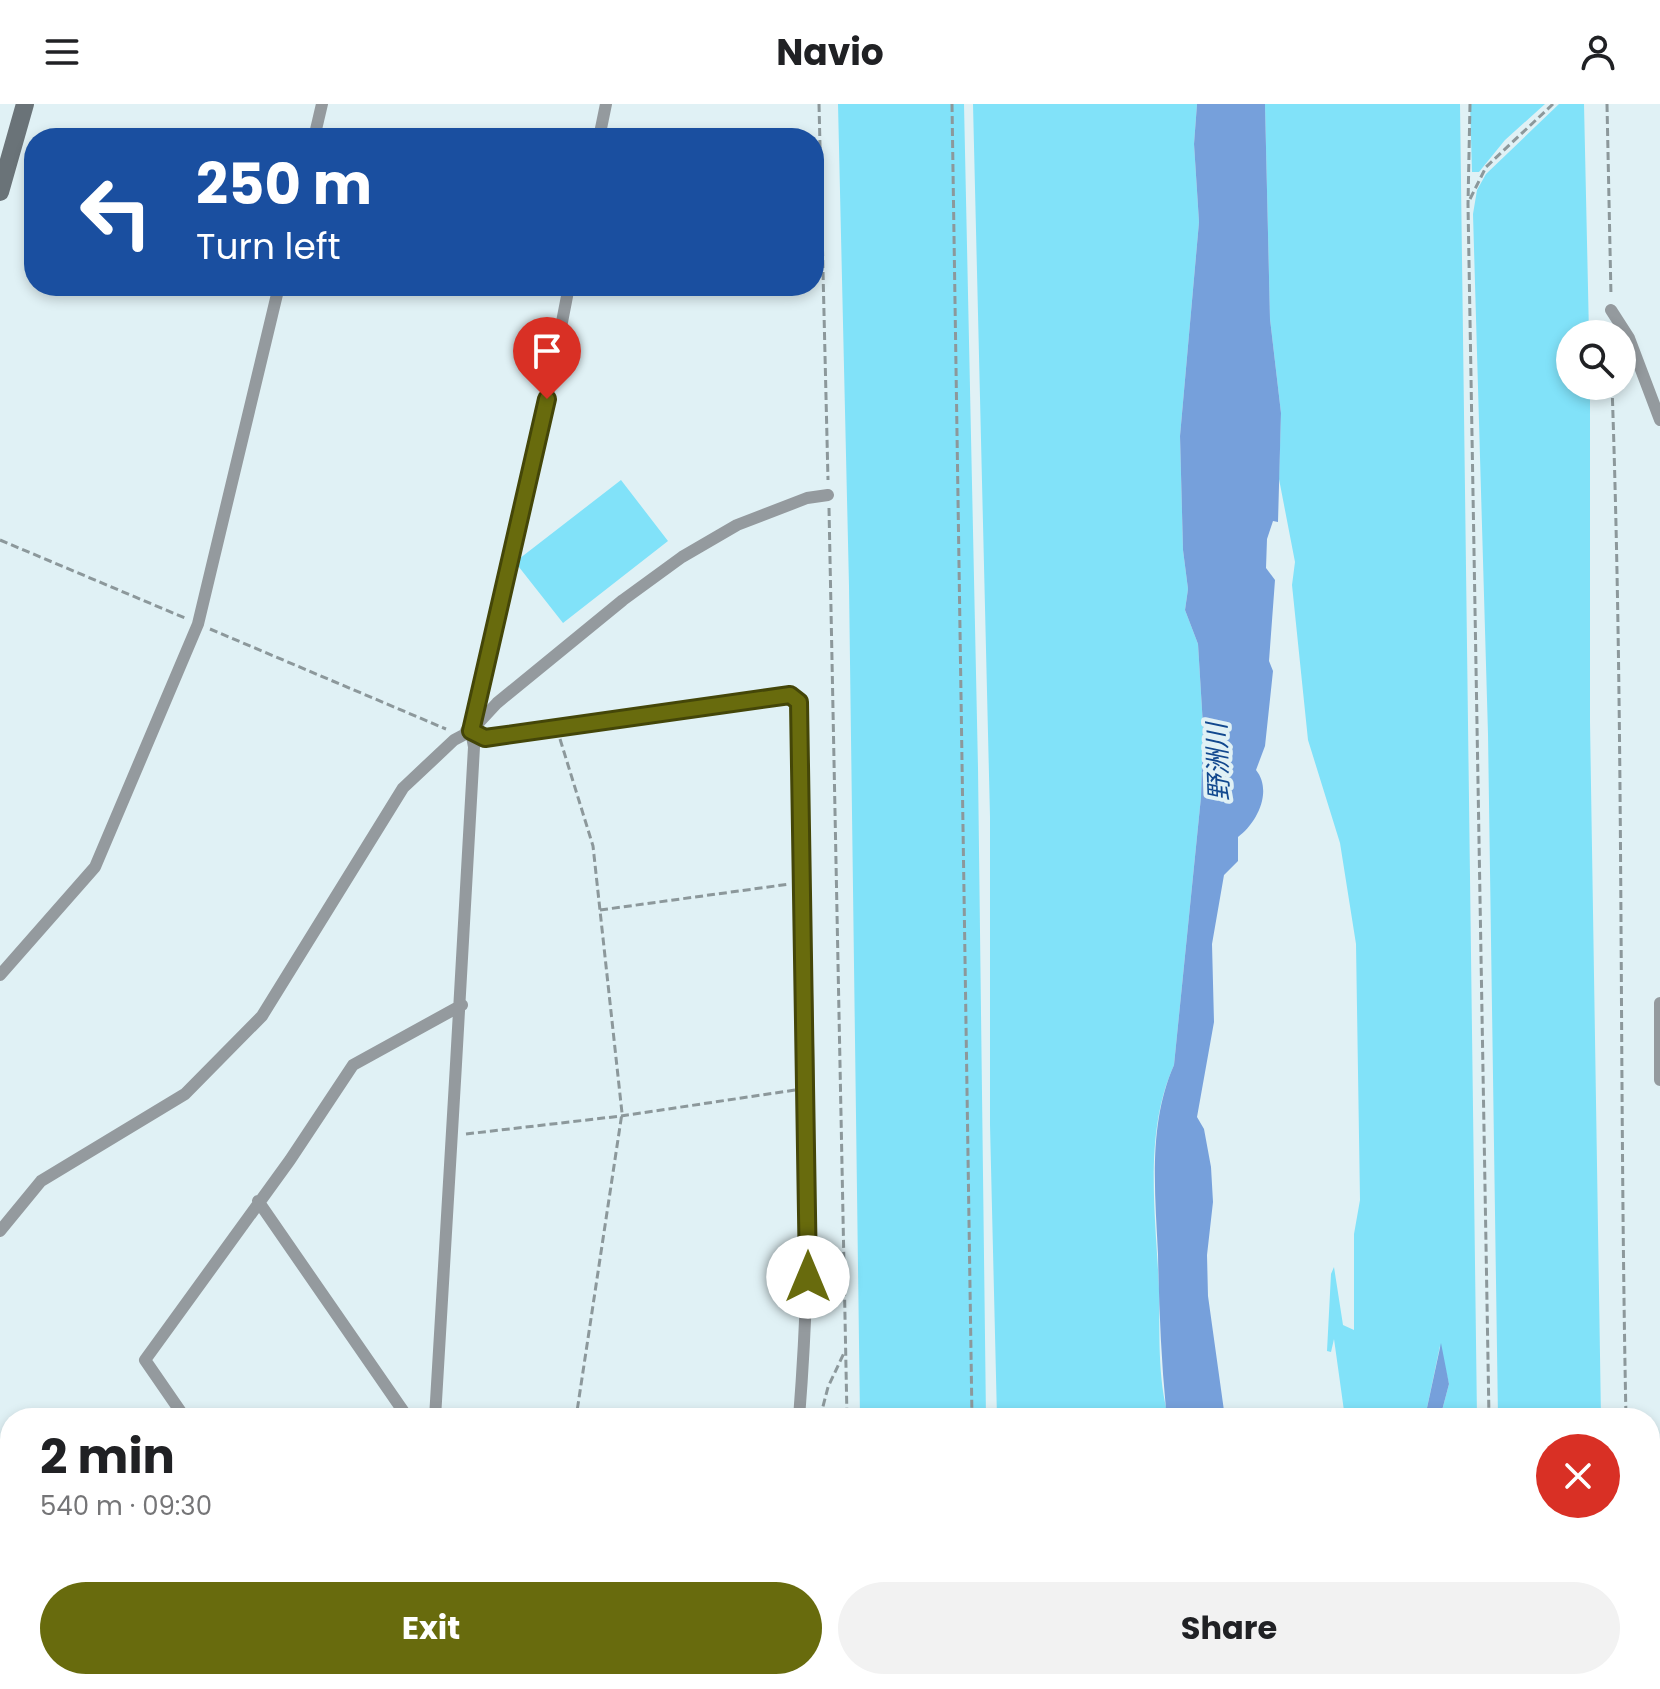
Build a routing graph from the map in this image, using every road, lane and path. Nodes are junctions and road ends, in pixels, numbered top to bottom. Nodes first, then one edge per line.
1 (25, 104) edge
2 (322, 104) edge
3 (606, 104) edge
4 (819, 104) edge
5 (952, 104) edge
6 (1470, 104) edge
7 (1553, 104) edge
8 (1607, 104) edge
9 (316, 128) edge
10 (601, 128) edge
11 (820, 128) edge
12 (0, 192) edge
13 (1468, 204) junction
14 (277, 296) edge
15 (567, 296) edge
16 (823, 296) edge
17 (1611, 310) joint
18 (1612, 400) edge
19 (1660, 420) edge
20 (828, 495) junction
21 (0, 540) edge
22 (198, 624) junction
23 (556, 728) junction
24 (471, 731) junction
25 (453, 732) joint
26 (803, 883) junction
27 (600, 910) junction
28 (0, 975) edge
29 (1660, 1003) edge
30 (462, 1005) junction
31 (1660, 1080) edge
32 (807, 1088) junction
33 (621, 1116) junction
34 (450, 1135) junction
35 (258, 1201) junction
36 (0, 1231) edge
37 (846, 1349) junction
38 (178, 1408) edge
39 (401, 1408) edge
40 (436, 1408) edge
41 (577, 1408) edge
42 (800, 1408) edge
43 (823, 1408) edge
44 (847, 1408) edge
45 (972, 1408) edge
46 (1489, 1408) edge
47 (1626, 1408) edge

1 - 12 street
2 - 9 street
3 - 10 street
4 - 11 path
5 - 45 path
6 - 13 path
7 - 13 path
8 - 17 path
13 - 46 path
14 - 22 street
15 - 24 street
16 - 20 path
17 - 19 street
18 - 47 path
20 - 24 street
20 - 37 path
21 - 22 path
22 - 25 path
22 - 28 street
23 - 24 street
23 - 26 street
23 - 27 path
24 - 25 street
24 - 30 street
24 - 36 street
26 - 27 path
26 - 32 street
27 - 33 path
29 - 31 street
30 - 34 street
30 - 35 street
32 - 33 path
32 - 42 street
33 - 34 path
33 - 41 path
34 - 40 street
35 - 38 street
35 - 39 street
37 - 43 path
37 - 44 path

